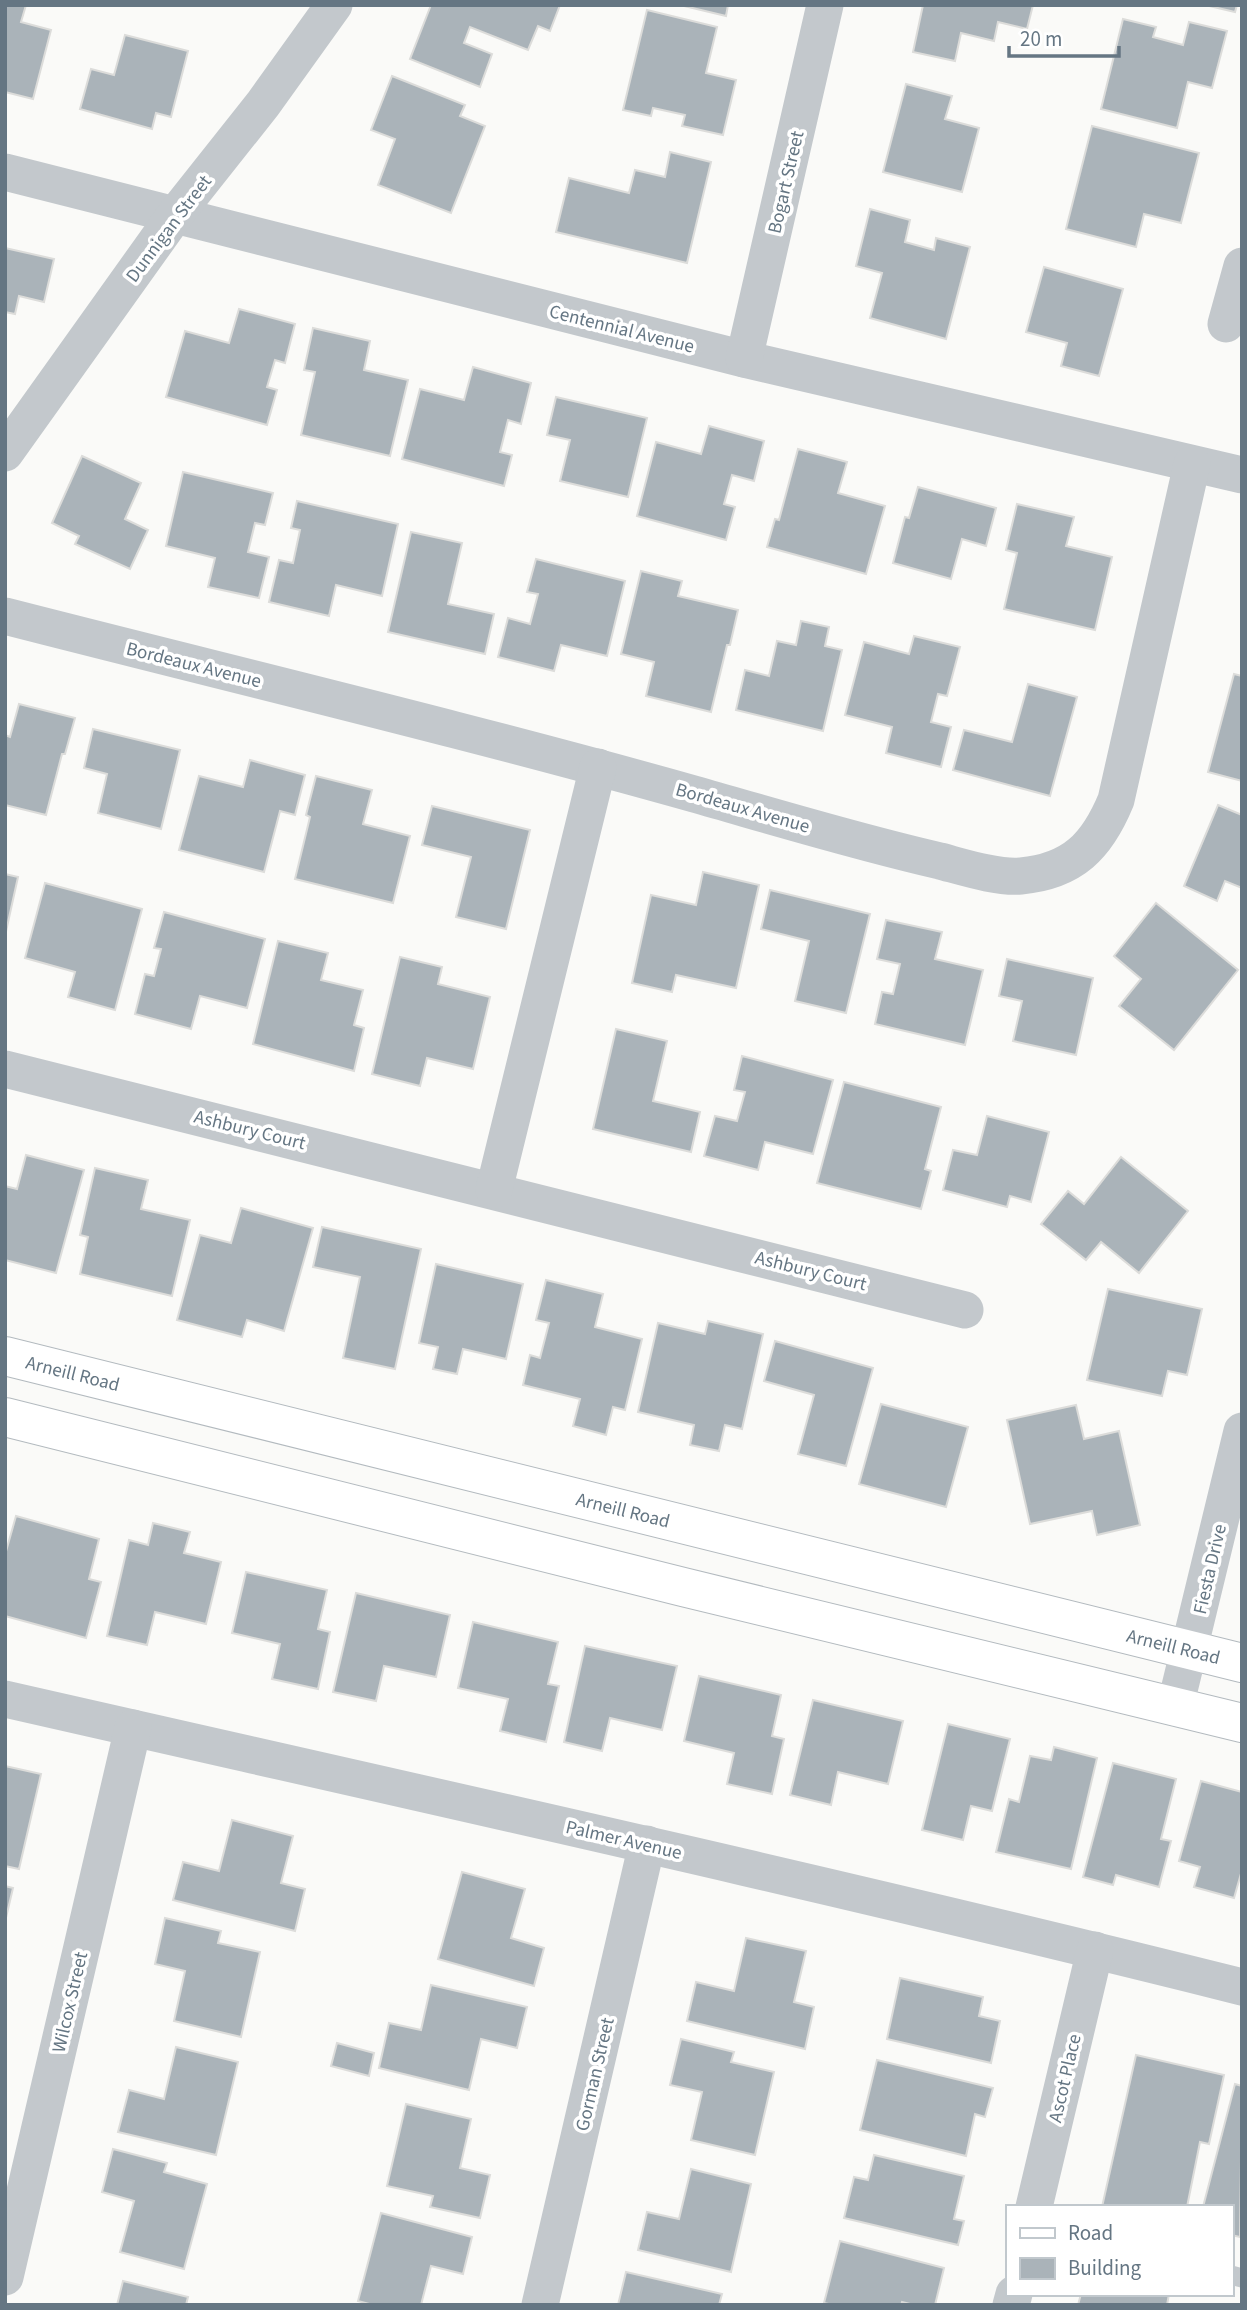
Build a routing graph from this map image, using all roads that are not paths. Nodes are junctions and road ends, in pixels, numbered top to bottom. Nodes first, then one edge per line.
1 (334, 5) edge
2 (825, 5) edge
3 (5, 172) edge
4 (175, 215) junction
5 (1242, 266) edge
6 (1226, 324) dead end
7 (744, 359) junction
8 (5, 453) edge
9 (1192, 464) junction
10 (1242, 475) edge
11 (5, 616) edge
12 (598, 767) junction
13 (5, 1069) edge
14 (494, 1189) junction
15 (965, 1310) dead end
16 (5, 1356) edge
17 (5, 1417) edge
18 (1242, 1431) edge
19 (1189, 1651) junction
20 (1242, 1663) edge
21 (5, 1699) edge
22 (1175, 1707) junction
23 (1242, 1723) edge
24 (133, 1728) junction
25 (647, 1844) junction
26 (1095, 1950) junction
27 (1242, 1987) edge
28 (1034, 2205) edge
29 (5, 2277) edge
30 (540, 2305) edge

1 - 4 street, Dunnigan Street
2 - 7 street, Bogart Street
3 - 4 street, Centennial Avenue
4 - 7 street, Centennial Avenue
4 - 8 street, Dunnigan Street
5 - 6 street
7 - 9 street, Centennial Avenue
9 - 10 street, Centennial Avenue
9 - 12 street, Bordeaux Avenue
11 - 12 street, Bordeaux Avenue
12 - 14 street
13 - 14 street, Ashbury Court
14 - 15 street, Ashbury Court
16 - 19 main road, Arneill Road
17 - 22 main road
18 - 19 street, Fiesta Drive
19 - 20 main road, Arneill Road
19 - 22 street, Fiesta Drive
21 - 24 street, Palmer Avenue
22 - 23 main road
24 - 25 street, Palmer Avenue
24 - 29 street, Wilcox Street
25 - 26 street, Palmer Avenue
25 - 30 street, Gorman Street
26 - 27 street, Palmer Avenue
26 - 28 street, Ascot Place

